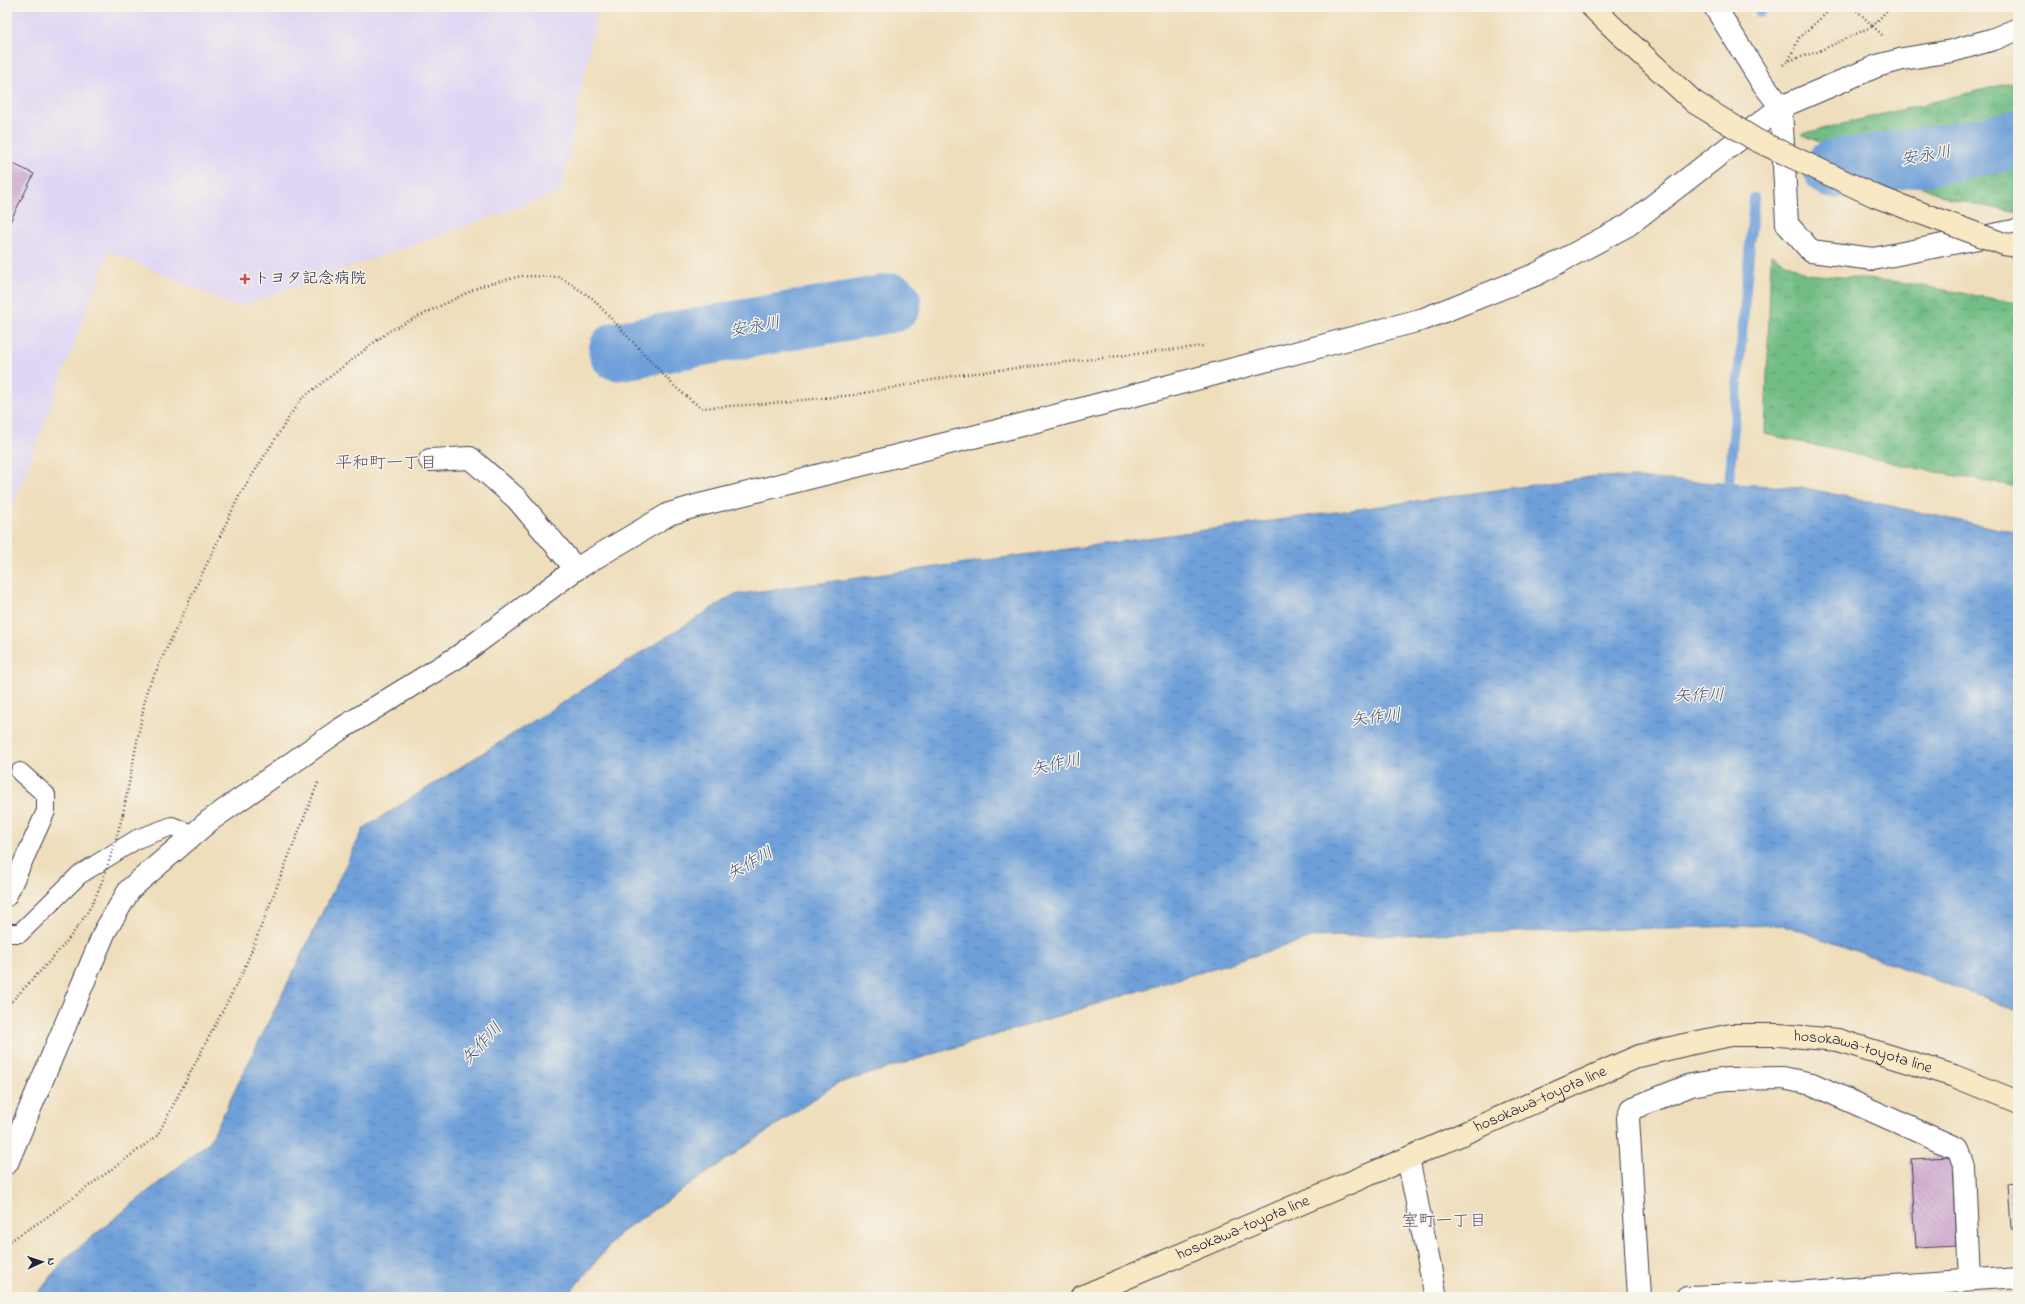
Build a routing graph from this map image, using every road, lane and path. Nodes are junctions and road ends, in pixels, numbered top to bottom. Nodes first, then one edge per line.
1 (1592, 7) edge
2 (1715, 7) edge
3 (1833, 7) edge
4 (1853, 7) edge
5 (1890, 7) edge
6 (1873, 26) junction
7 (2018, 29) edge
8 (1788, 60) junction
9 (1778, 69) dead end
10 (1781, 107) junction
11 (2018, 230) edge
12 (2018, 246) edge
13 (1208, 345) dead end
14 (430, 460) dead end
15 (576, 569) junction
16 (20, 772) dead end
17 (321, 774) dead end
18 (194, 835) junction
19 (7, 897) edge
20 (7, 933) edge
21 (7, 1005) edge
22 (2018, 1102) edge
23 (1408, 1158) junction
24 (7, 1163) edge
25 (7, 1243) edge
26 (2018, 1277) edge
27 (1969, 1280) junction
28 (1796, 1295) edge
29 (1081, 1297) edge
30 (1436, 1297) edge
31 (1639, 1297) edge
32 (1687, 1297) edge

1 - 12 main road, bridge
2 - 10 street
3 - 8 path
4 - 6 path
5 - 6 path
6 - 8 path
7 - 10 street
8 - 9 path
10 - 11 street
10 - 15 street
13 - 21 path, bridge
14 - 15 street
15 - 18 street
16 - 19 lane
17 - 25 path
18 - 20 lane
18 - 24 street
22 - 23 main road, hosokawa-toyota line
23 - 29 main road, hosokawa-toyota line
23 - 30 street
26 - 27 street
27 - 28 street
27 - 31 street
28 - 32 street

